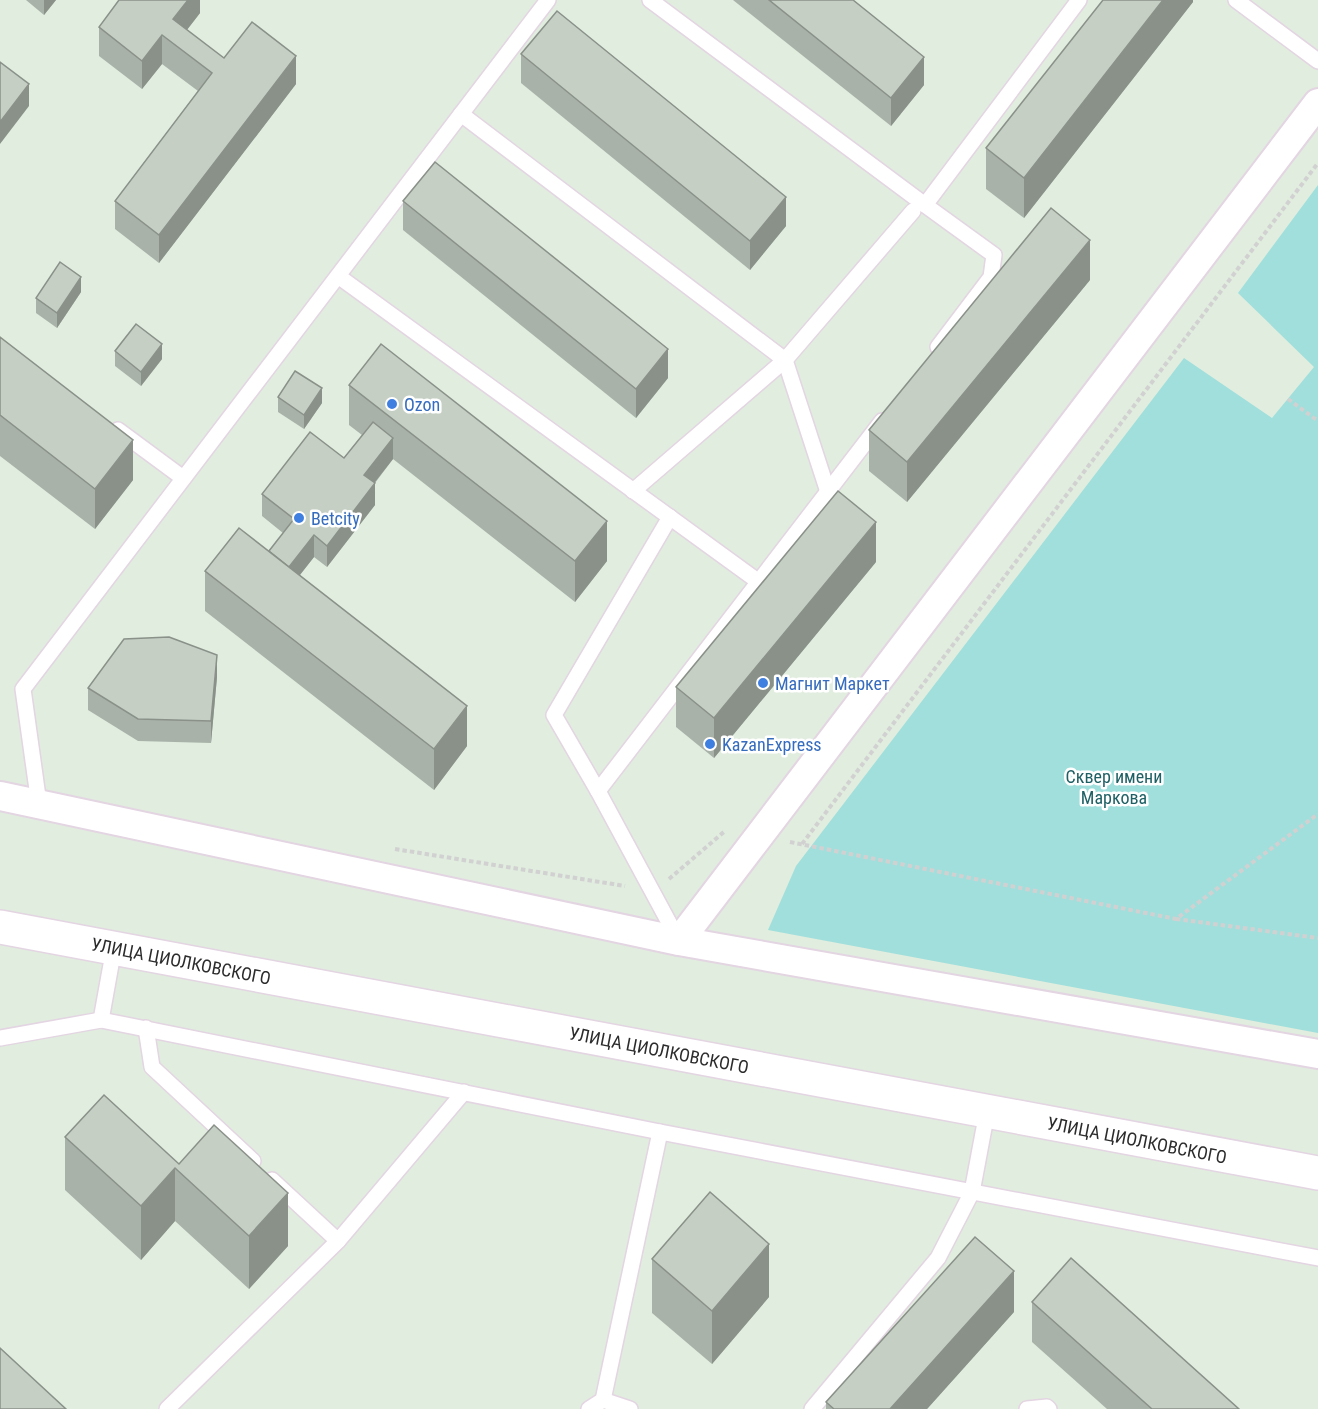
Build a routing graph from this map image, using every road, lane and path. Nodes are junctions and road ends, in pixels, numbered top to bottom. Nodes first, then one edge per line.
1 (548, 0) edge
2 (650, 0) edge
3 (1079, 0) edge
4 (1236, 0) edge
5 (1318, 61) edge
6 (1318, 103) edge
7 (461, 114) junction
8 (1318, 163) edge
9 (919, 208) junction
10 (338, 276) junction
11 (785, 360) junction
12 (927, 361) edge
13 (1288, 399) dead end
14 (892, 408) edge
15 (1318, 421) edge
16 (106, 422) edge
17 (183, 478) junction
18 (633, 491) junction
19 (828, 492) junction
20 (670, 517) junction
21 (759, 582) junction
22 (598, 791) junction
23 (0, 796) edge
24 (39, 804) junction
25 (1318, 814) edge
26 (760, 836) junction
27 (802, 844) junction
28 (1176, 919) junction
29 (0, 927) edge
30 (1318, 938) edge
31 (680, 941) junction
32 (114, 948) junction
33 (101, 1020) junction
34 (146, 1028) junction
35 (0, 1038) edge
36 (1318, 1054) edge
37 (464, 1092) junction
38 (987, 1112) junction
39 (660, 1132) junction
40 (1318, 1173) edge
41 (972, 1192) junction
42 (338, 1242) junction
43 (1318, 1258) edge
44 (603, 1400) junction
45 (167, 1409) edge
46 (589, 1409) edge
47 (630, 1409) edge
48 (812, 1409) edge
49 (1027, 1409) edge
50 (1049, 1409) edge

1 - 7 lane
2 - 9 lane
3 - 9 lane
4 - 5 lane
6 - 26 street
7 - 10 lane
7 - 11 lane
8 - 27 path
9 - 11 lane
9 - 12 lane
10 - 17 lane
10 - 18 lane
11 - 18 lane
11 - 19 lane
13 - 15 path
14 - 19 lane
16 - 17 lane
17 - 24 lane
18 - 20 lane
19 - 21 lane
20 - 21 lane
20 - 22 lane
21 - 22 lane
22 - 31 lane
23 - 24 street
24 - 31 street
25 - 28 path
26 - 27 path
26 - 31 street
27 - 28 path
28 - 30 path
29 - 32 main road, УЛИЦА ЦИОЛКОВСКОГО
31 - 36 street
32 - 33 lane
32 - 38 main road, УЛИЦА ЦИОЛКОВСКОГО
33 - 34 lane
33 - 35 lane
34 - 37 lane
34 - 42 lane
37 - 39 lane
37 - 42 lane
38 - 40 main road, УЛИЦА ЦИОЛКОВСКОГО
38 - 41 lane
39 - 41 lane
39 - 44 lane
41 - 43 lane
41 - 48 lane
42 - 45 lane
44 - 46 lane
44 - 47 lane
49 - 50 lane

